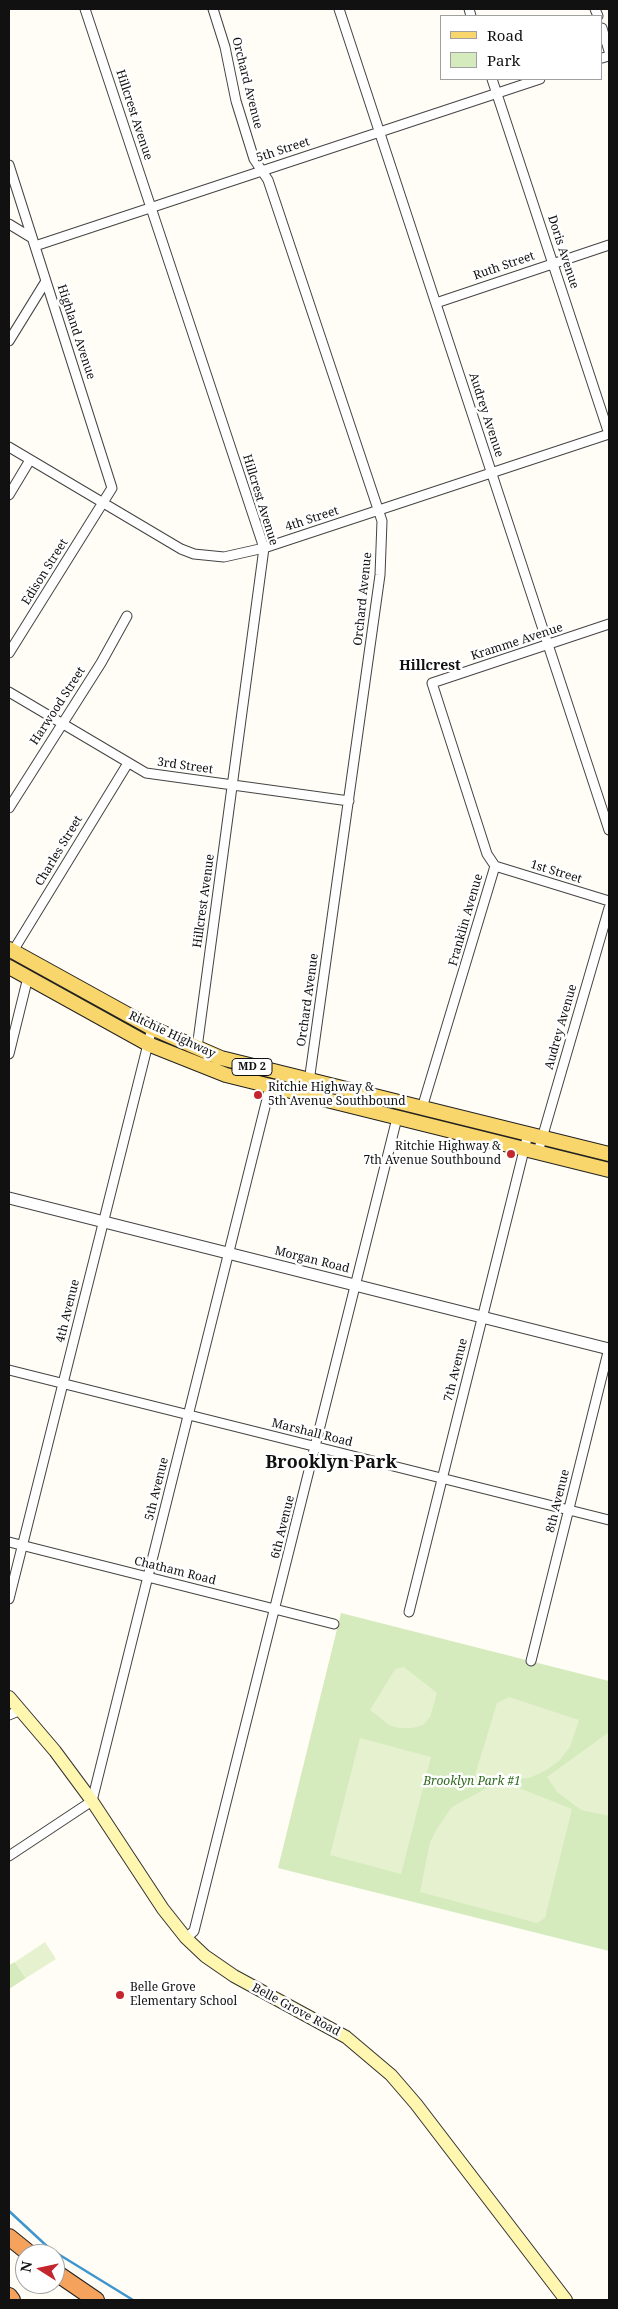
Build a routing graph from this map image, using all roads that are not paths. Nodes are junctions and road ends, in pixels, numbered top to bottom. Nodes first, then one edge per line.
1 (85, 9) edge
2 (213, 9) edge
3 (339, 9) edge
4 (603, 31) edge
5 (609, 51) edge
6 (492, 80) edge
7 (537, 80) edge
8 (497, 93) junction
9 (380, 132) junction
10 (9, 166) edge
11 (262, 170) junction
12 (151, 207) junction
13 (9, 224) edge
14 (33, 242) junction
15 (609, 245) edge
16 (553, 263) junction
17 (46, 280) junction
18 (436, 303) junction
19 (9, 341) edge
20 (609, 434) edge
21 (9, 447) edge
22 (30, 460) junction
23 (492, 473) junction
24 (9, 495) edge
25 (102, 504) junction
26 (378, 510) junction
27 (264, 548) junction
28 (127, 616) dead end
29 (609, 624) edge
30 (548, 645) junction
31 (9, 653) edge
32 (432, 683) joint
33 (9, 692) edge
34 (62, 722) junction
35 (128, 763) junction
36 (232, 785) junction
37 (349, 801) junction
38 (9, 808) edge
39 (609, 830) edge
40 (495, 866) junction
41 (609, 901) edge
42 (609, 908) edge
43 (11, 950) edge
44 (9, 967) edge
45 (28, 977) junction
46 (152, 1028) junction
47 (148, 1044) junction
48 (197, 1048) junction
49 (9, 1054) edge
50 (310, 1081) junction
51 (270, 1087) junction
52 (307, 1096) junction
53 (422, 1108) junction
54 (397, 1118) junction
55 (528, 1134) junction
56 (542, 1137) junction
57 (531, 1151) junction
58 (609, 1154) edge
59 (609, 1170) edge
60 (9, 1198) edge
61 (103, 1222) junction
62 (229, 1254) junction
63 (356, 1285) junction
64 (482, 1317) junction
65 (609, 1348) edge
66 (9, 1370) edge
67 (63, 1383) junction
68 (189, 1414) junction
69 (316, 1446) junction
70 (442, 1478) junction
71 (569, 1510) junction
72 (609, 1520) edge
73 (9, 1542) edge
74 (22, 1546) junction
75 (148, 1577) junction
76 (9, 1599) edge
77 (275, 1609) junction
78 (409, 1612) dead end
79 (334, 1624) dead end
80 (531, 1661) dead end
81 (9, 1697) edge
82 (21, 1710) junction
83 (9, 1714) edge
84 (92, 1801) junction
85 (9, 1856) edge
86 (186, 1938) junction
87 (65, 2279) edge
88 (9, 2296) edge
89 (12, 2300) edge
90 (96, 2300) edge
91 (566, 2300) edge

1 - 12 street, Hillcrest Avenue
2 - 11 street, Orchard Avenue
3 - 9 street, Audrey Avenue
4 - 5 street
6 - 8 street, Doris Avenue
7 - 8 street, 5th Street
8 - 9 street, 5th Street
8 - 16 street, Doris Avenue
9 - 11 street, 5th Street
9 - 18 street, Audrey Avenue
10 - 14 street, Highland Avenue
11 - 12 street, 5th Street
11 - 26 street, Orchard Avenue
12 - 14 street, 5th Street
12 - 27 street, Hillcrest Avenue
13 - 14 street
14 - 17 street, Highland Avenue
15 - 16 street, Ruth Street
16 - 18 street, Ruth Street
16 - 20 street, Doris Avenue
17 - 19 street
17 - 25 street, Highland Avenue
18 - 23 street, Audrey Avenue
20 - 23 street, 4th Street
21 - 22 street, 4th Street
22 - 24 street
22 - 25 street, 4th Street
23 - 26 street, 4th Street
23 - 30 street, Audrey Avenue
25 - 27 street, 4th Street
25 - 31 street, Edison Street
26 - 27 street, 4th Street
26 - 37 street, Orchard Avenue
27 - 36 street, Hillcrest Avenue
28 - 34 street, Harwood Street
29 - 30 street, Kramme Avenue
30 - 32 street, Kramme Avenue
30 - 39 street, Audrey Avenue
32 - 40 street, Franklin Avenue
33 - 34 street, 3rd Street
34 - 35 street, 3rd Street
34 - 38 street, Harwood Street
35 - 36 street, 3rd Street
35 - 43 street, Charles Street
36 - 37 street, 3rd Street
36 - 48 street, Hillcrest Avenue
37 - 50 street, Orchard Avenue
40 - 41 street, 1st Street
40 - 53 street, Franklin Avenue
42 - 56 street, Audrey Avenue
43 - 46 main road, Ritchie Highway / MD 2
44 - 45 main road, Ritchie Highway / MD 2
45 - 47 main road, Ritchie Highway / MD 2
45 - 49 street
46 - 47 street, 4th Avenue
46 - 48 main road, Ritchie Highway / MD 2
47 - 51 main road, Ritchie Highway / MD 2
47 - 61 street, 4th Avenue
48 - 50 main road, Ritchie Highway / MD 2
50 - 52 street, Orchard Avenue
50 - 53 main road, Ritchie Highway / MD 2
51 - 52 main road, Ritchie Highway / MD 2
51 - 62 street, 5th Avenue
52 - 54 main road, Ritchie Highway / MD 2
53 - 55 main road, Ritchie Highway / MD 2
54 - 57 main road, Ritchie Highway / MD 2
54 - 63 street, 6th Avenue
55 - 56 main road, Ritchie Highway / MD 2
55 - 57 street, 7th Avenue
56 - 57 street, Audrey Avenue
56 - 58 main road, Ritchie Highway / MD 2
57 - 59 main road, Ritchie Highway / MD 2
57 - 64 street, 7th Avenue
60 - 61 street, Morgan Road
61 - 62 street, Morgan Road
61 - 67 street, 4th Avenue
62 - 63 street, Morgan Road
62 - 68 street, 5th Avenue
63 - 64 street, Morgan Road
63 - 69 street, 6th Avenue
64 - 65 street, Morgan Road
64 - 70 street, 7th Avenue
65 - 71 street, 8th Avenue
66 - 67 street, Marshall Road
67 - 68 street, Marshall Road
67 - 74 street, 4th Avenue
68 - 69 street, Marshall Road
68 - 75 street, 5th Avenue
69 - 70 street, Marshall Road
69 - 77 street, 6th Avenue
70 - 71 street, Marshall Road
70 - 78 street, 7th Avenue
71 - 72 street, Marshall Road
71 - 80 street, 8th Avenue
73 - 74 street, Chatham Road
74 - 75 street, Chatham Road
74 - 76 street, 4th Avenue
75 - 77 street, Chatham Road
75 - 84 street, 5th Avenue
77 - 79 street, Chatham Road
77 - 86 street, 6th Avenue
81 - 82 main road, Belle Grove Road
82 - 83 street
82 - 84 main road, Belle Grove Road
84 - 85 street
84 - 86 main road, Belle Grove Road
86 - 91 main road, Belle Grove Road
87 - 90 highway
88 - 89 highway

